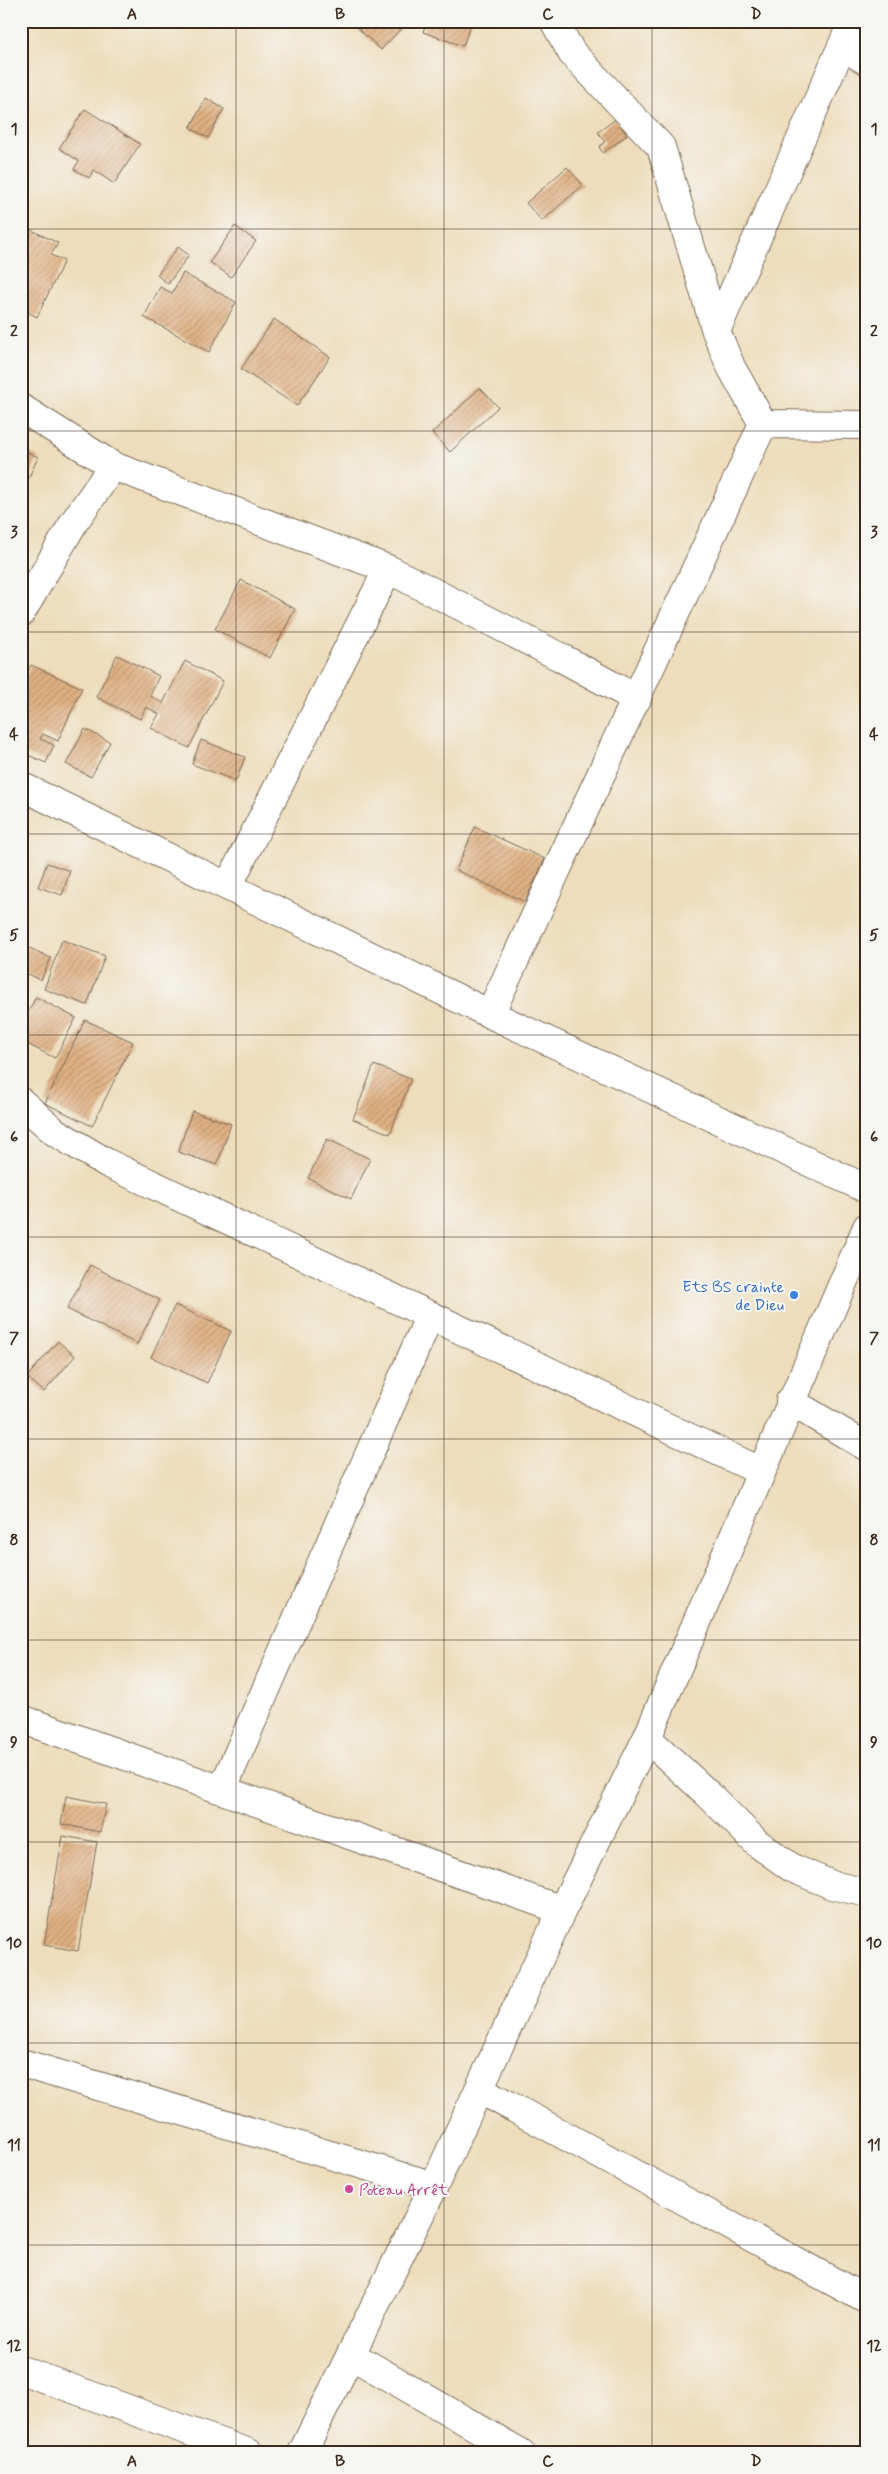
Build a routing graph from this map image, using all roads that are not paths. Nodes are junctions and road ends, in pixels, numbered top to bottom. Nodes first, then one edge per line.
1 (554, 21) edge
2 (853, 21) edge
3 (842, 46) junction
4 (867, 61) edge
5 (716, 331) junction
6 (21, 408) edge
7 (763, 424) junction
8 (867, 425) edge
9 (113, 466) junction
10 (388, 570) junction
11 (21, 613) edge
12 (637, 699) junction
13 (21, 786) edge
14 (228, 886) junction
15 (490, 1014) junction
16 (21, 1102) edge
17 (867, 1189) edge
18 (867, 1227) edge
19 (430, 1315) junction
20 (790, 1401) junction
21 (867, 1447) edge
22 (760, 1471) junction
23 (21, 1719) edge
24 (646, 1738) junction
25 (222, 1790) junction
26 (867, 1893) edge
27 (562, 1910) junction
28 (21, 2063) edge
29 (479, 2089) junction
30 (434, 2186) junction
31 (867, 2300) edge
32 (351, 2355) junction
33 (21, 2370) edge
34 (250, 2453) edge
35 (302, 2453) edge
36 (520, 2453) edge

1 - 5 street
2 - 3 street
3 - 4 street
3 - 5 street
5 - 7 street
6 - 9 street
7 - 8 street
7 - 12 street
9 - 10 street
9 - 11 street
10 - 12 street
10 - 14 street
12 - 15 street
13 - 14 street
14 - 15 street
15 - 17 street
16 - 19 street
18 - 20 street
19 - 22 street
19 - 25 street
20 - 21 street
20 - 22 street
22 - 24 street
23 - 25 street
24 - 26 street
24 - 27 street
25 - 27 street
27 - 29 street
28 - 30 street
29 - 30 street
29 - 31 street
30 - 32 street
32 - 35 street
32 - 36 street
33 - 34 street

